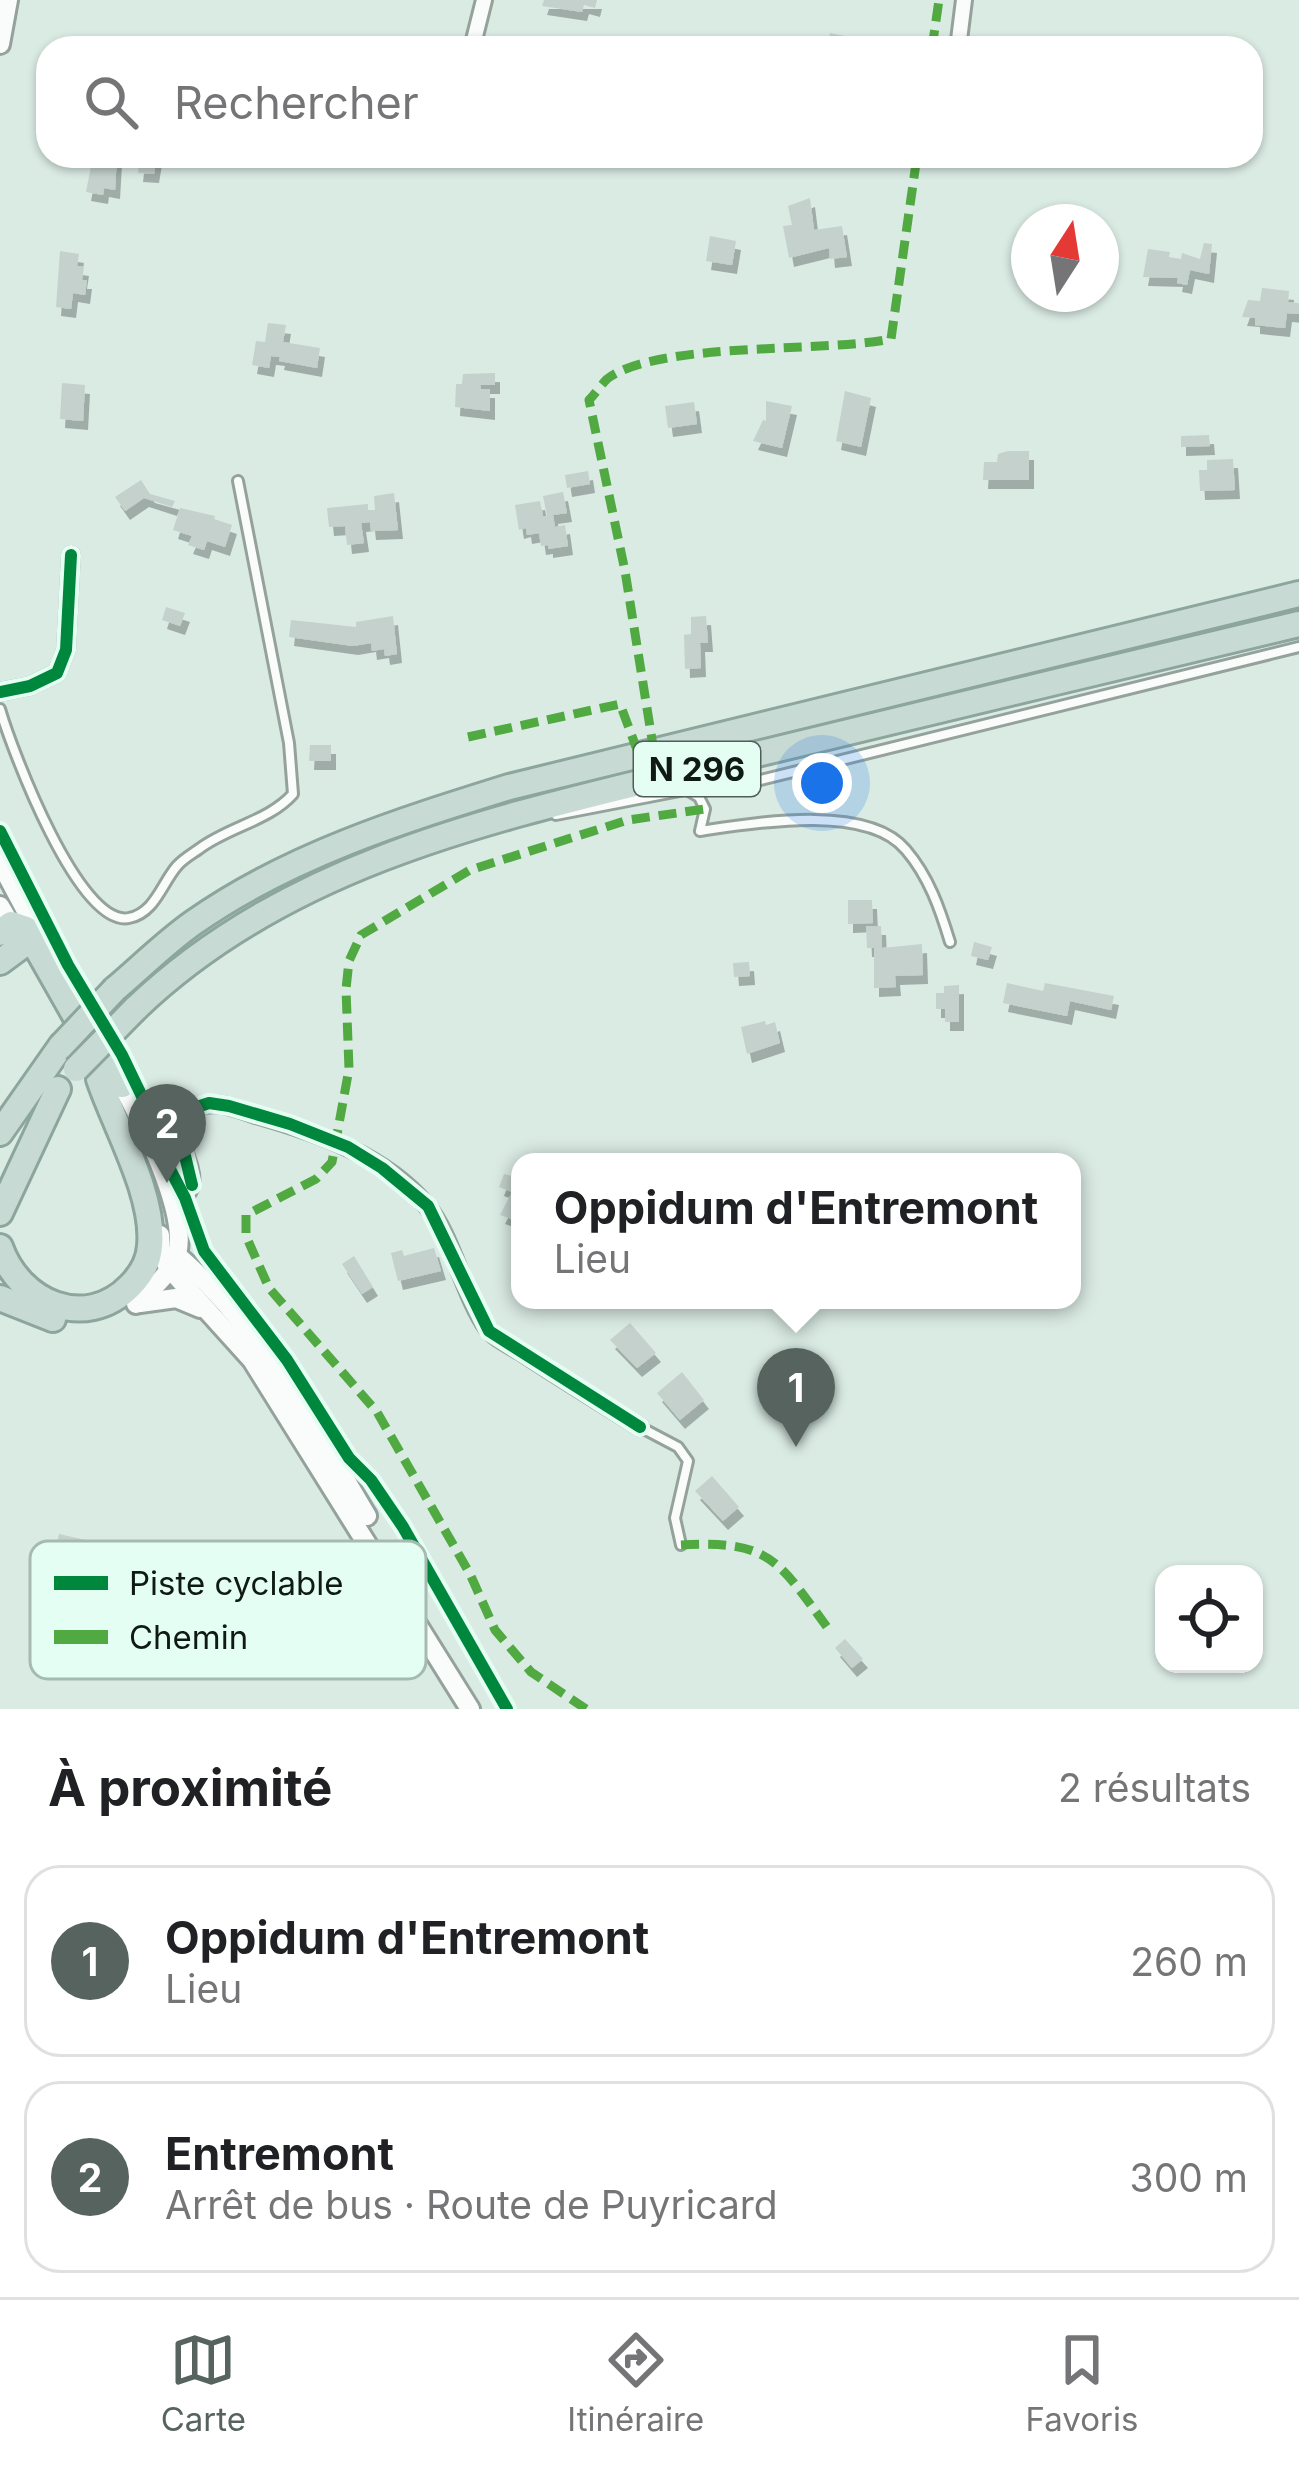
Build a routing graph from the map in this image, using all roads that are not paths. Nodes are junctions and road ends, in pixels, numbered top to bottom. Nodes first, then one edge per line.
1 (8, 0) edge
2 (484, 0) edge
3 (964, 0) edge
4 (475, 36) edge
5 (960, 36) edge
6 (0, 44) edge
7 (238, 481) dead end
8 (71, 555) dead end
9 (1299, 594) edge
10 (1299, 624) edge
11 (1299, 647) edge
12 (0, 692) edge
13 (0, 709) edge
14 (685, 790) junction
15 (477, 825) junction
16 (0, 862) edge
17 (0, 882) edge
18 (12, 927) edge
19 (950, 942) dead end
20 (0, 962) edge
21 (59, 1042) junction
22 (101, 1083) junction
23 (58, 1089) junction
24 (0, 1109) edge
25 (0, 1132) edge
26 (0, 1177) edge
27 (172, 1205) junction
28 (0, 1214) edge
29 (2, 1257) edge
30 (164, 1257) junction
31 (0, 1298) edge
32 (136, 1304) junction
33 (209, 1313) junction
34 (640, 1427) joint
35 (368, 1541) edge
36 (380, 1541) edge
37 (681, 1545) dead end
38 (426, 1623) edge
39 (426, 1633) edge
40 (473, 1707) edge

1 - 6 main road
2 - 4 street
3 - 5 street
7 - 13 lane
8 - 12 street
9 - 21 highway, N 296, bridge
10 - 15 highway, N 296
11 - 14 lane
14 - 15 lane
14 - 19 lane
15 - 22 highway, N 296, bridge
16 - 22 main road
17 - 18 main road
18 - 20 highway
18 - 22 highway
21 - 24 highway
21 - 25 highway, N 296
22 - 23 highway, N 296
22 - 27 main road
22 - 30 highway
23 - 26 highway, N 296
23 - 28 highway
27 - 30 main road
27 - 34 street
29 - 30 highway
30 - 32 main road
30 - 33 main road
30 - 36 main road
31 - 32 highway
32 - 33 main road
33 - 35 main road
34 - 37 lane
38 - 40 main road
39 - 40 main road

